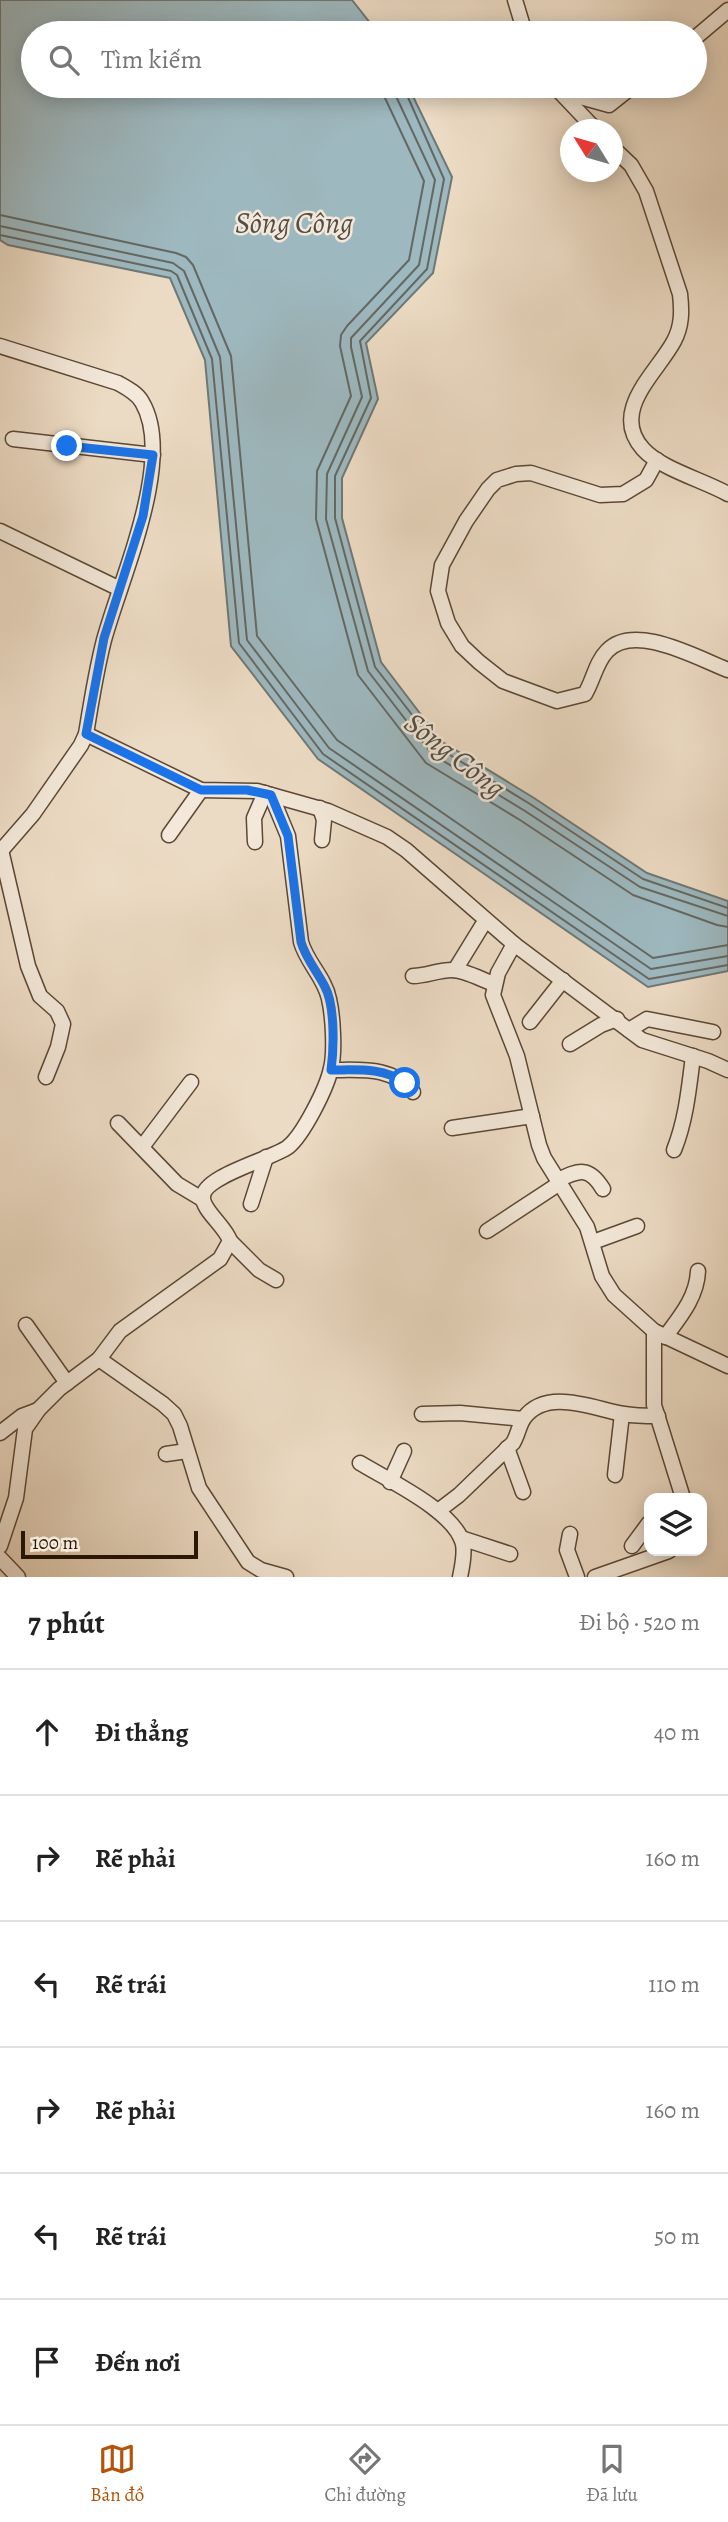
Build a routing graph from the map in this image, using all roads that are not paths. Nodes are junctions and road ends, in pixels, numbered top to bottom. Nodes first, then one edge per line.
1 (515, 0) edge
2 (728, 10) edge
3 (521, 21) edge
4 (707, 28) edge
5 (566, 98) edge
6 (588, 98) edge
7 (618, 98) edge
8 (586, 119) edge
9 (623, 157) edge
10 (0, 346) edge
11 (13, 439) dead end
12 (153, 455) junction
13 (652, 469) junction
14 (728, 494) edge
15 (0, 531) edge
16 (120, 589) junction
17 (728, 670) edge
18 (86, 734) junction
19 (201, 790) junction
20 (268, 794) junction
21 (320, 808) junction
22 (169, 835) dead end
23 (322, 839) dead end
24 (255, 842) dead end
25 (1, 851) edge
26 (482, 926) dead end
27 (514, 944) junction
28 (455, 970) junction
29 (413, 976) dead end
30 (563, 980) junction
31 (494, 984) junction
32 (617, 1019) junction
33 (530, 1022) dead end
34 (629, 1030) junction
35 (713, 1032) dead end
36 (570, 1044) dead end
37 (693, 1056) junction
38 (331, 1070) junction
39 (728, 1070) edge
40 (46, 1077) dead end
41 (191, 1082) dead end
42 (413, 1092) dead end
43 (532, 1116) junction
44 (118, 1123) dead end
45 (452, 1128) dead end
46 (142, 1147) junction
47 (674, 1150) dead end
48 (266, 1157) junction
49 (559, 1181) junction
50 (603, 1189) dead end
51 (202, 1199) junction
52 (251, 1204) dead end
53 (637, 1226) dead end
54 (487, 1231) dead end
55 (230, 1241) junction
56 (593, 1242) junction
57 (698, 1271) dead end
58 (276, 1280) dead end
59 (26, 1325) dead end
60 (659, 1334) junction
61 (99, 1359) junction
62 (728, 1366) edge
63 (67, 1383) junction
64 (39, 1409) junction
65 (422, 1413) dead end
66 (622, 1414) junction
67 (658, 1416) junction
68 (523, 1419) junction
69 (0, 1433) edge
70 (507, 1448) junction
71 (187, 1451) junction
72 (404, 1451) dead end
73 (166, 1454) dead end
74 (360, 1463) dead end
75 (615, 1475) dead end
76 (390, 1482) junction
77 (523, 1492) dead end
78 (681, 1493) edge
79 (438, 1511) junction
80 (644, 1530) edge
81 (570, 1534) dead end
82 (461, 1538) junction
83 (0, 1546) edge
84 (632, 1546) dead end
85 (510, 1554) dead end
86 (655, 1556) edge
87 (0, 1558) edge
88 (253, 1572) edge
89 (18, 1577) edge
90 (286, 1577) edge
91 (460, 1577) edge
92 (577, 1577) edge
93 (595, 1577) edge

1 - 3 street
2 - 4 street
5 - 8 street
6 - 7 street
9 - 13 street
10 - 12 street
11 - 12 street
12 - 16 street
13 - 14 street
13 - 17 street
15 - 16 street
16 - 18 street
18 - 19 street
18 - 25 street
19 - 20 street
19 - 22 street
20 - 21 street
20 - 24 street
20 - 38 street
21 - 23 street
21 - 27 street
25 - 40 street
26 - 28 street
27 - 30 street
27 - 31 street
28 - 29 street
28 - 31 street
30 - 32 street
30 - 33 street
31 - 43 street
32 - 34 street
32 - 36 street
34 - 35 street
34 - 37 street
37 - 39 street
37 - 47 street
38 - 42 street
38 - 48 street
41 - 46 street
43 - 45 street
43 - 49 street
44 - 46 street
46 - 51 street
48 - 51 street
48 - 52 street
49 - 50 street
49 - 54 street
49 - 56 street
51 - 55 street
53 - 56 street
55 - 58 street
55 - 61 street
56 - 60 street
57 - 60 street
59 - 63 street
60 - 62 street
60 - 67 street
61 - 63 street
61 - 71 street
63 - 64 street
64 - 69 street
64 - 83 street
65 - 68 street
66 - 67 street
66 - 68 street
66 - 75 street
67 - 78 street
68 - 70 street
70 - 77 street
70 - 79 street
71 - 73 street
71 - 88 street
72 - 76 street
74 - 76 street
76 - 79 street
79 - 82 street
80 - 84 street
81 - 92 street
82 - 85 street
82 - 91 street
86 - 93 street
87 - 89 street
88 - 90 street

